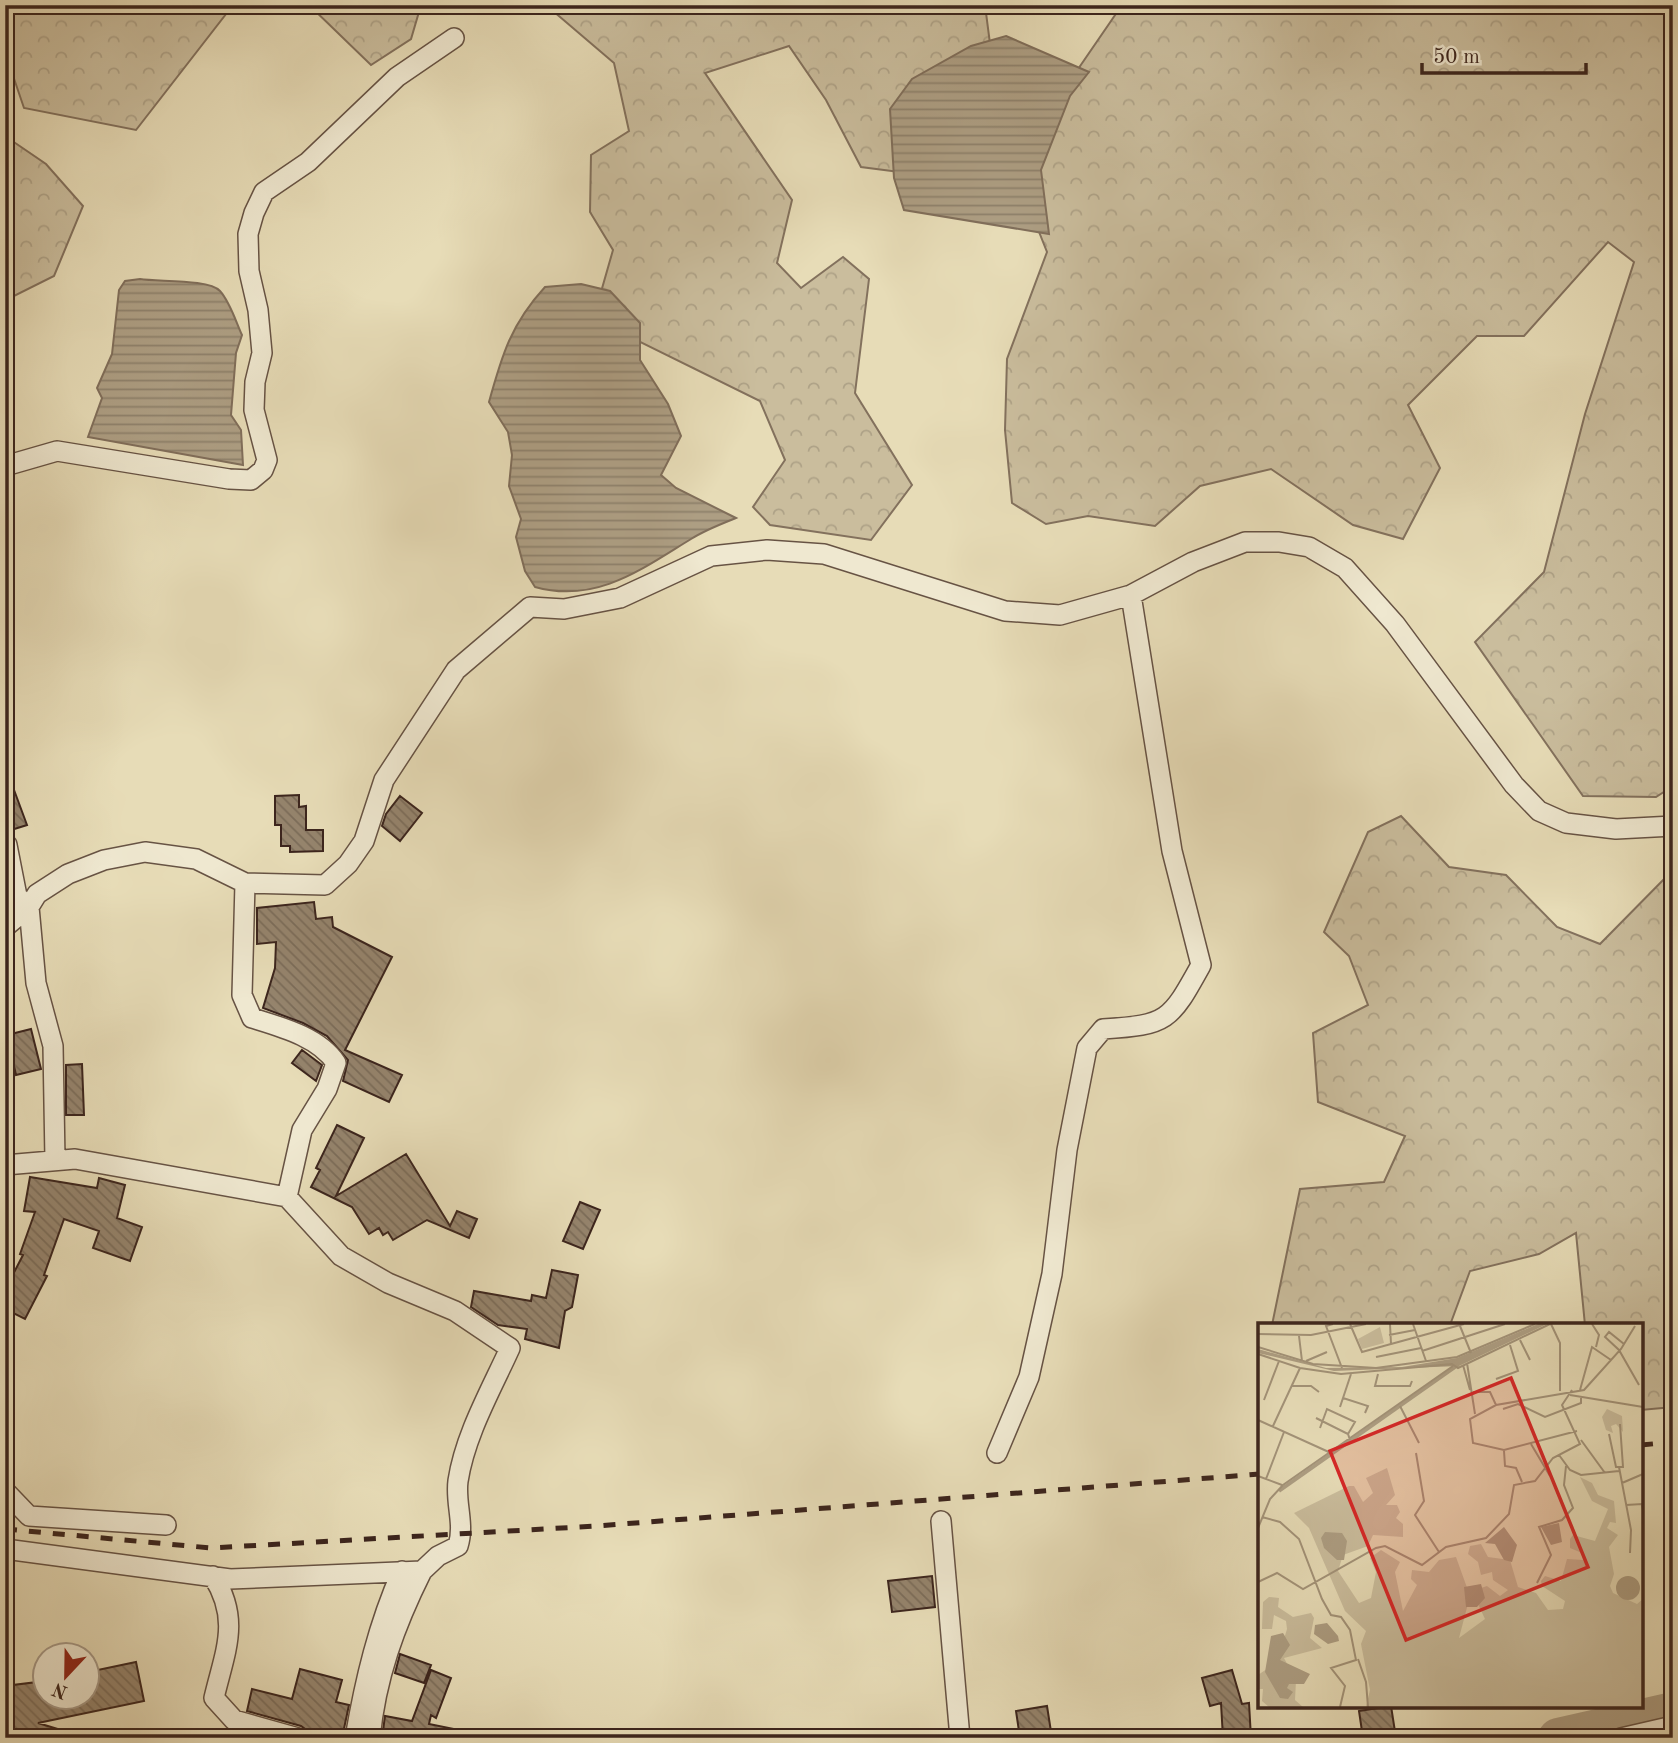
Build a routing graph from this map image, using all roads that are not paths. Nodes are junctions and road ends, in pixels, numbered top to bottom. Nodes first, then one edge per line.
1 (454, 38) dead end
2 (5, 466) edge
3 (1131, 595) junction
4 (1673, 826) edge
5 (8, 845) dead end
6 (245, 883) junction
7 (29, 907) junction
8 (5, 927) edge
9 (54, 1160) junction
10 (5, 1165) edge
11 (286, 1197) junction
12 (997, 1453) dead end
13 (5, 1491) edge
14 (942, 1521) dead end
15 (166, 1525) dead end
16 (5, 1549) edge
17 (412, 1571) junction
18 (213, 1576) junction
19 (1673, 1726) edge
20 (299, 1738) edge
21 (355, 1738) edge
22 (370, 1738) edge
23 (960, 1738) edge
24 (1620, 1738) edge

1 - 2 street
3 - 4 street
3 - 6 street
3 - 12 street
5 - 7 street
6 - 7 street
6 - 11 street
7 - 8 street
7 - 9 street
9 - 10 street
9 - 11 street
11 - 17 street
13 - 15 street
14 - 23 street
16 - 18 street
17 - 18 street
17 - 21 street
17 - 22 street
18 - 20 street
19 - 24 street

